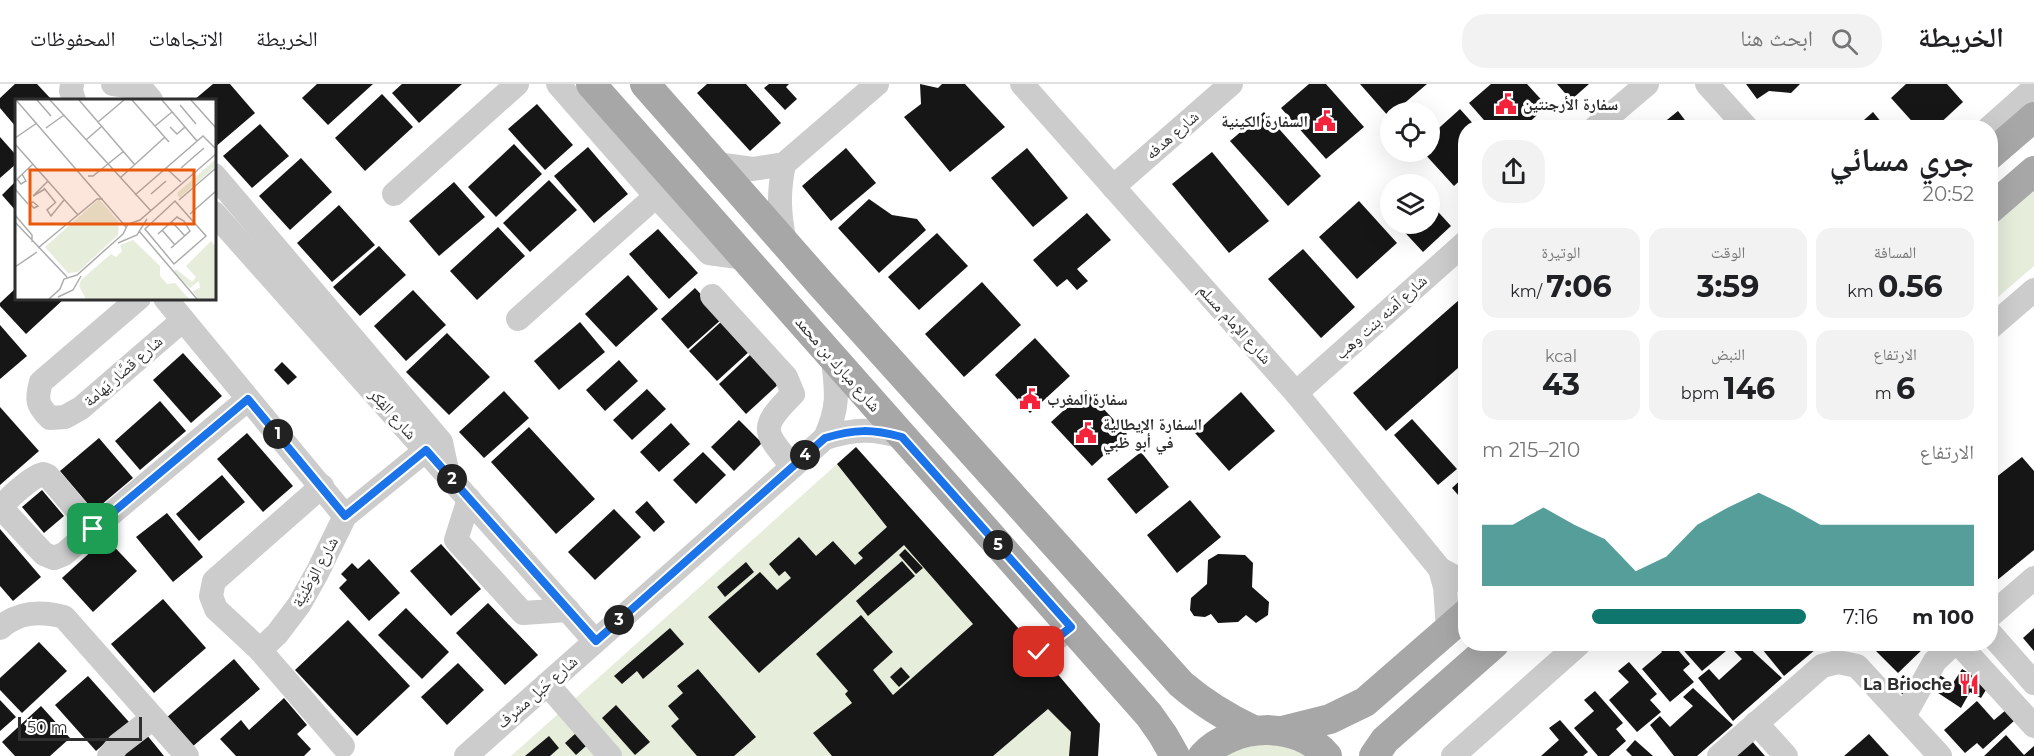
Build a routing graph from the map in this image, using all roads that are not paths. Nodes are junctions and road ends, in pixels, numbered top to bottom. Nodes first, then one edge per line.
1 (72, 84) edge
2 (100, 84) edge
3 (113, 84) edge
4 (517, 84) edge
5 (558, 84) edge
6 (591, 84) edge
7 (645, 84) edge
8 (877, 84) edge
9 (1022, 84) edge
10 (1231, 84) edge
11 (1647, 84) edge
12 (1707, 84) edge
13 (2034, 88) edge
14 (74, 99) edge
15 (114, 99) edge
16 (150, 99) edge
17 (2034, 117) edge
18 (1604, 120) edge
19 (1740, 120) edge
20 (1998, 120) edge
21 (1998, 148) edge
22 (716, 164) junction
23 (784, 164) junction
24 (2034, 171) edge
25 (216, 177) edge
26 (1113, 186) junction
27 (394, 194) dead end
28 (656, 196) junction
29 (1998, 202) edge
30 (218, 223) edge
31 (785, 243) junction
32 (1458, 249) edge
33 (745, 258) junction
34 (2034, 290) edge
35 (712, 296) dead end
36 (137, 300) edge
37 (167, 300) edge
38 (518, 319) dead end
39 (183, 320) junction
40 (1998, 321) edge
41 (833, 360) junction
42 (1296, 393) junction
43 (248, 399) junction
44 (902, 437) junction
45 (825, 438) junction
46 (426, 450) junction
47 (792, 466) junction
48 (448, 475) junction
49 (322, 486) junction
50 (469, 499) junction
51 (345, 516) junction
52 (93, 529) dead end
53 (1440, 569) junction
54 (2034, 578) edge
55 (1458, 579) edge
56 (1998, 608) edge
57 (568, 610) junction
58 (1457, 622) edge
59 (1071, 627) junction
60 (0, 628) edge
61 (596, 641) junction
62 (1998, 642) edge
63 (260, 650) junction
64 (1486, 651) edge
65 (1571, 651) edge
66 (1946, 651) edge
67 (1965, 651) edge
68 (1039, 652) dead end
69 (2034, 683) edge
70 (547, 684) junction
71 (1904, 716) junction
72 (153, 718) junction
73 (1756, 723) junction
74 (2034, 726) edge
75 (1252, 730) junction
76 (1282, 731) junction
77 (343, 746) dead end
78 (109, 756) edge
79 (187, 756) edge
80 (466, 756) edge
81 (610, 756) edge
82 (1175, 756) edge
83 (1203, 756) edge
84 (1327, 756) edge
85 (1374, 756) edge
86 (1453, 756) edge
87 (1719, 756) edge
88 (1786, 756) edge
89 (1940, 756) edge

1 - 14 street
2 - 15 street
3 - 16 street
4 - 27 street
5 - 28 street
6 - 33 main road, شارع مبارك بن محمد
7 - 22 main road
8 - 23 street
9 - 26 street, شارع الإمام مسلم
10 - 26 street, شارع هدفه
11 - 18 street
12 - 19 street
13 - 20 street
17 - 21 main road
22 - 23 street
22 - 31 main road
23 - 31 street
24 - 29 main road
25 - 48 street
26 - 42 street, شارع الإمام مسلم
28 - 33 street
28 - 38 street
30 - 46 street, شارع الفِكر
31 - 75 main road
32 - 42 street, شارع آمنه بنت وهب
33 - 41 main road, شارع مبارك بن محمد
34 - 40 street
35 - 47 street
36 - 39 street, شارع قصَّار يَهامة
37 - 39 street
39 - 43 street
41 - 44 main road, شارع مبارك بن محمد
41 - 45 street, شارع حَبل مشرف
42 - 53 street, شارع الإمام مسلم
43 - 49 street
43 - 52 street
44 - 45 street, شارع حَبل مشرف
44 - 59 main road, شارع مبارك بن محمد
45 - 47 street, شارع حَبل مشرف
46 - 48 street, شارع الفِكر
46 - 51 street, شارع الوَطَنِيَّة
47 - 61 street, شارع حَبل مشرف
48 - 50 street, شارع الفِكر
49 - 51 street
49 - 63 street
50 - 57 street, شارع الفِكر
50 - 57 street
51 - 63 street, شارع الوَطَنِيَّة
53 - 55 street, شارع الإمام مسلم
53 - 58 street, شارع الإمام مسلم
54 - 56 street
57 - 61 street, شارع الفِكر
58 - 76 main road
59 - 68 street
59 - 82 main road, شارع مبارك بن محمد
60 - 72 street
61 - 70 street, شارع حَبل مشرف
62 - 69 street
63 - 77 street
64 - 85 main road
65 - 86 street
66 - 71 street
67 - 74 street
70 - 80 street, شارع حَبل مشرف
70 - 81 street
71 - 73 street
71 - 89 street
72 - 78 street
72 - 79 street
73 - 87 street
73 - 88 street
75 - 76 main road
75 - 83 main road
76 - 84 main road

